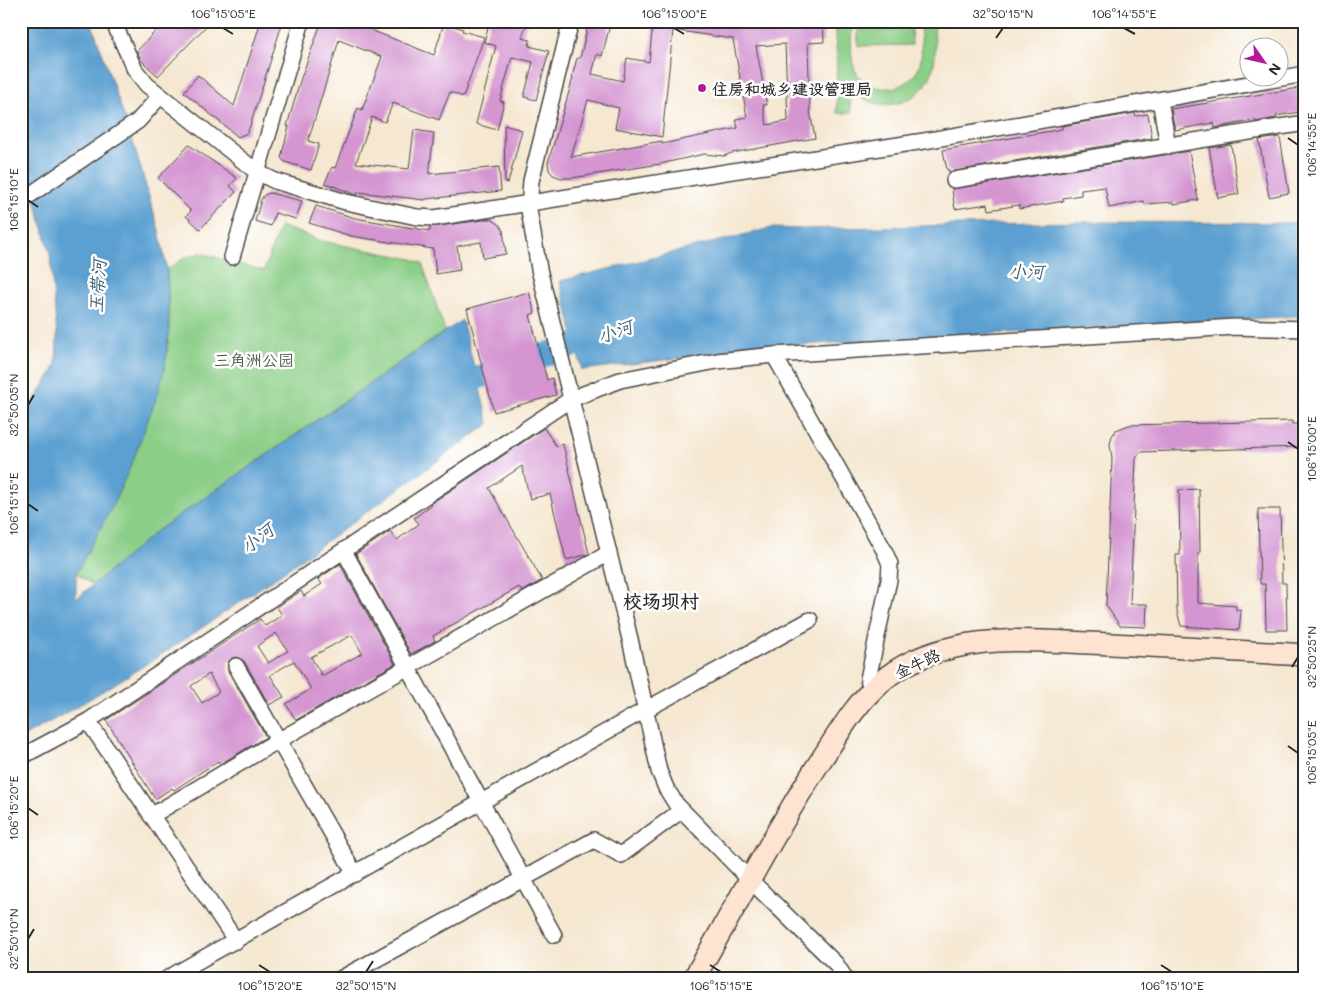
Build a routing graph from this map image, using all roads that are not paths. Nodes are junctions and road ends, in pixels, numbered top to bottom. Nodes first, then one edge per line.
1 (113, 21) edge
2 (302, 21) edge
3 (571, 21) edge
4 (1305, 74) edge
5 (160, 96) junction
6 (1160, 100) junction
7 (1305, 124) edge
8 (1168, 146) junction
9 (257, 172) junction
10 (954, 180) dead end
11 (25, 198) edge
12 (530, 203) junction
13 (232, 257) dead end
14 (1305, 329) edge
15 (774, 355) junction
16 (570, 394) junction
17 (344, 551) junction
18 (609, 553) junction
19 (810, 620) dead end
20 (1305, 655) edge
21 (236, 666) dead end
22 (408, 668) junction
23 (871, 692) junction
24 (646, 710) junction
25 (88, 721) junction
26 (279, 741) junction
27 (21, 757) edge
28 (481, 803) junction
29 (682, 810) junction
30 (152, 816) junction
31 (354, 874) junction
32 (523, 879) junction
33 (749, 879) junction
34 (554, 935) dead end
35 (236, 941) junction
36 (168, 978) edge
37 (342, 978) edge
38 (694, 978) edge
39 (845, 978) edge

1 - 5 street
2 - 9 street
3 - 12 street
4 - 6 street
5 - 9 street
5 - 11 street
6 - 8 street
6 - 12 street
7 - 8 street
8 - 10 street
9 - 12 street
9 - 13 street
12 - 16 street
14 - 15 street
15 - 16 street
15 - 23 street
16 - 17 street
16 - 18 street
17 - 22 street
17 - 25 street
18 - 22 street
18 - 24 street
19 - 24 street
20 - 23 main road, 金牛路
21 - 26 street
22 - 26 street
22 - 28 street
23 - 33 main road, 金牛路
24 - 28 street
24 - 29 street
25 - 27 street
25 - 30 street
26 - 30 street
26 - 31 street
28 - 31 street
28 - 32 street
29 - 32 street
29 - 33 street
30 - 35 street
31 - 35 street
32 - 34 street
32 - 37 street
33 - 38 main road, 金牛路
33 - 39 street
35 - 36 street

